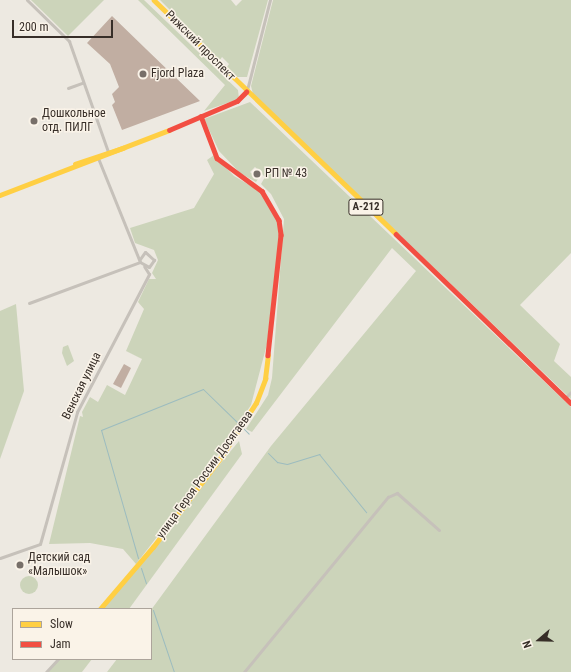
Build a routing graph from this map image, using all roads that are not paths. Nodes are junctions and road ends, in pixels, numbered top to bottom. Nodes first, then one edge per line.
1 (27, 0) edge
2 (154, 0) edge
3 (270, 0) edge
4 (82, 83) junction
5 (68, 88) dead end
6 (246, 92) junction
7 (201, 116) junction
8 (125, 148) junction
9 (108, 152) junction
10 (98, 158) junction
11 (0, 195) edge
12 (140, 261) junction
13 (144, 266) junction
14 (29, 303) dead end
15 (571, 392) edge
16 (565, 398) junction
17 (571, 403) edge
18 (439, 530) dead end
19 (0, 558) edge
20 (101, 608) edge
21 (57, 660) edge
22 (46, 672) edge
23 (244, 672) edge

1 - 4 street
2 - 6 main road, Рижский проспект / А-212
3 - 6 street
4 - 5 street
4 - 9 street
6 - 7 main road
6 - 16 main road, А-212
7 - 8 main road
7 - 20 main road, улица Героя России Досягаева
8 - 9 main road
8 - 10 main road
9 - 10 main road
10 - 11 main road
10 - 12 street
12 - 13 street
12 - 13 street
12 - 14 street
13 - 19 street, Венская улица
15 - 16 street
16 - 17 main road, А-212
18 - 23 street
21 - 22 street

